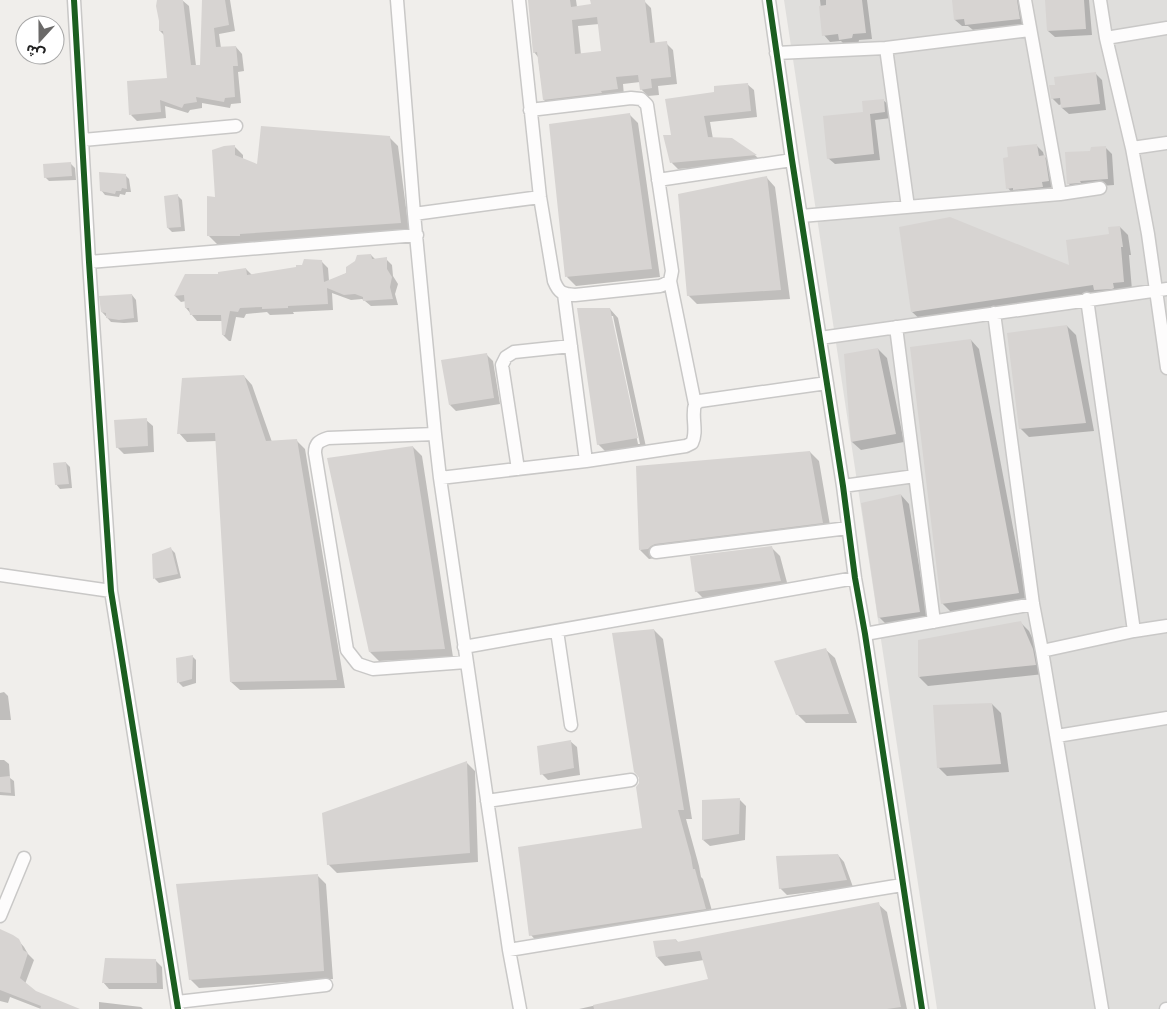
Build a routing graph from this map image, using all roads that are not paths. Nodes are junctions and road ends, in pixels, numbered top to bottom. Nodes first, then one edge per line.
1 (74, 0) edge
2 (397, 0) edge
3 (520, 0) edge
4 (768, 0) edge
5 (1025, 0) edge
6 (1100, 0) edge
7 (1167, 28) edge
8 (1030, 30) junction
9 (1106, 38) junction
10 (886, 48) junction
11 (776, 53) junction
12 (530, 110) junction
13 (236, 126) dead end
14 (83, 140) junction
15 (1167, 143) edge
16 (1132, 148) junction
17 (792, 160) junction
18 (658, 180) junction
19 (1100, 188) dead end
20 (1060, 194) junction
21 (540, 197) junction
22 (908, 207) junction
23 (414, 214) junction
24 (801, 216) junction
25 (417, 235) junction
26 (89, 262) junction
27 (670, 281) junction
28 (1162, 289) edge
29 (564, 294) junction
30 (1087, 299) junction
31 (994, 313) junction
32 (896, 327) junction
33 (820, 338) junction
34 (570, 346) junction
35 (1167, 368) edge
36 (827, 383) junction
37 (695, 404) junction
38 (434, 434) junction
39 (586, 461) junction
40 (518, 469) junction
41 (915, 476) junction
42 (440, 478) junction
43 (843, 486) junction
44 (848, 528) junction
45 (656, 552) dead end
46 (0, 575) edge
47 (855, 578) junction
48 (110, 592) junction
49 (1034, 604) junction
50 (934, 622) junction
51 (1167, 626) edge
52 (557, 631) junction
53 (1134, 631) junction
54 (865, 634) junction
55 (464, 647) junction
56 (1042, 651) junction
57 (466, 662) junction
58 (1167, 718) edge
59 (571, 725) dead end
60 (1056, 736) junction
61 (631, 780) dead end
62 (488, 802) junction
63 (24, 858) dead end
64 (902, 885) junction
65 (0, 916) edge
66 (509, 950) junction
67 (326, 985) dead end
68 (178, 1006) edge
69 (520, 1009) edge
70 (922, 1009) edge
71 (1102, 1009) edge

1 - 14 street
2 - 23 street
3 - 12 street
4 - 11 street
5 - 8 street
6 - 9 street
7 - 9 street
8 - 10 street
8 - 20 street
9 - 16 street
10 - 11 street
10 - 22 street
11 - 17 street
12 - 18 street
12 - 21 street
13 - 14 street
14 - 26 street
15 - 16 street
16 - 28 street
17 - 18 street
17 - 24 street
18 - 27 street
19 - 20 street
20 - 22 street
21 - 23 street
21 - 29 street
22 - 24 street
23 - 25 street
24 - 33 street
25 - 26 street
25 - 38 street
26 - 48 street
27 - 29 street
27 - 37 street
28 - 30 street
28 - 35 street
29 - 34 street
30 - 31 street
30 - 53 street
31 - 32 street
31 - 49 street
32 - 33 street
32 - 41 street
33 - 36 street
34 - 39 street
34 - 40 street
36 - 37 street
36 - 43 street
37 - 39 street
38 - 42 street
38 - 57 street
39 - 40 street
40 - 42 street
41 - 43 street
41 - 50 street
42 - 55 street
43 - 44 street
44 - 45 street
44 - 47 street
46 - 48 street
47 - 52 street
47 - 54 street
48 - 68 street
49 - 50 street
49 - 56 street
50 - 54 street
51 - 53 street
52 - 55 street
52 - 59 street
53 - 56 street
54 - 64 street
55 - 57 street
56 - 60 street
57 - 62 street
58 - 60 street
60 - 71 street
61 - 62 street
62 - 66 street
63 - 65 street
64 - 66 street
64 - 70 street
66 - 69 street
67 - 68 street

